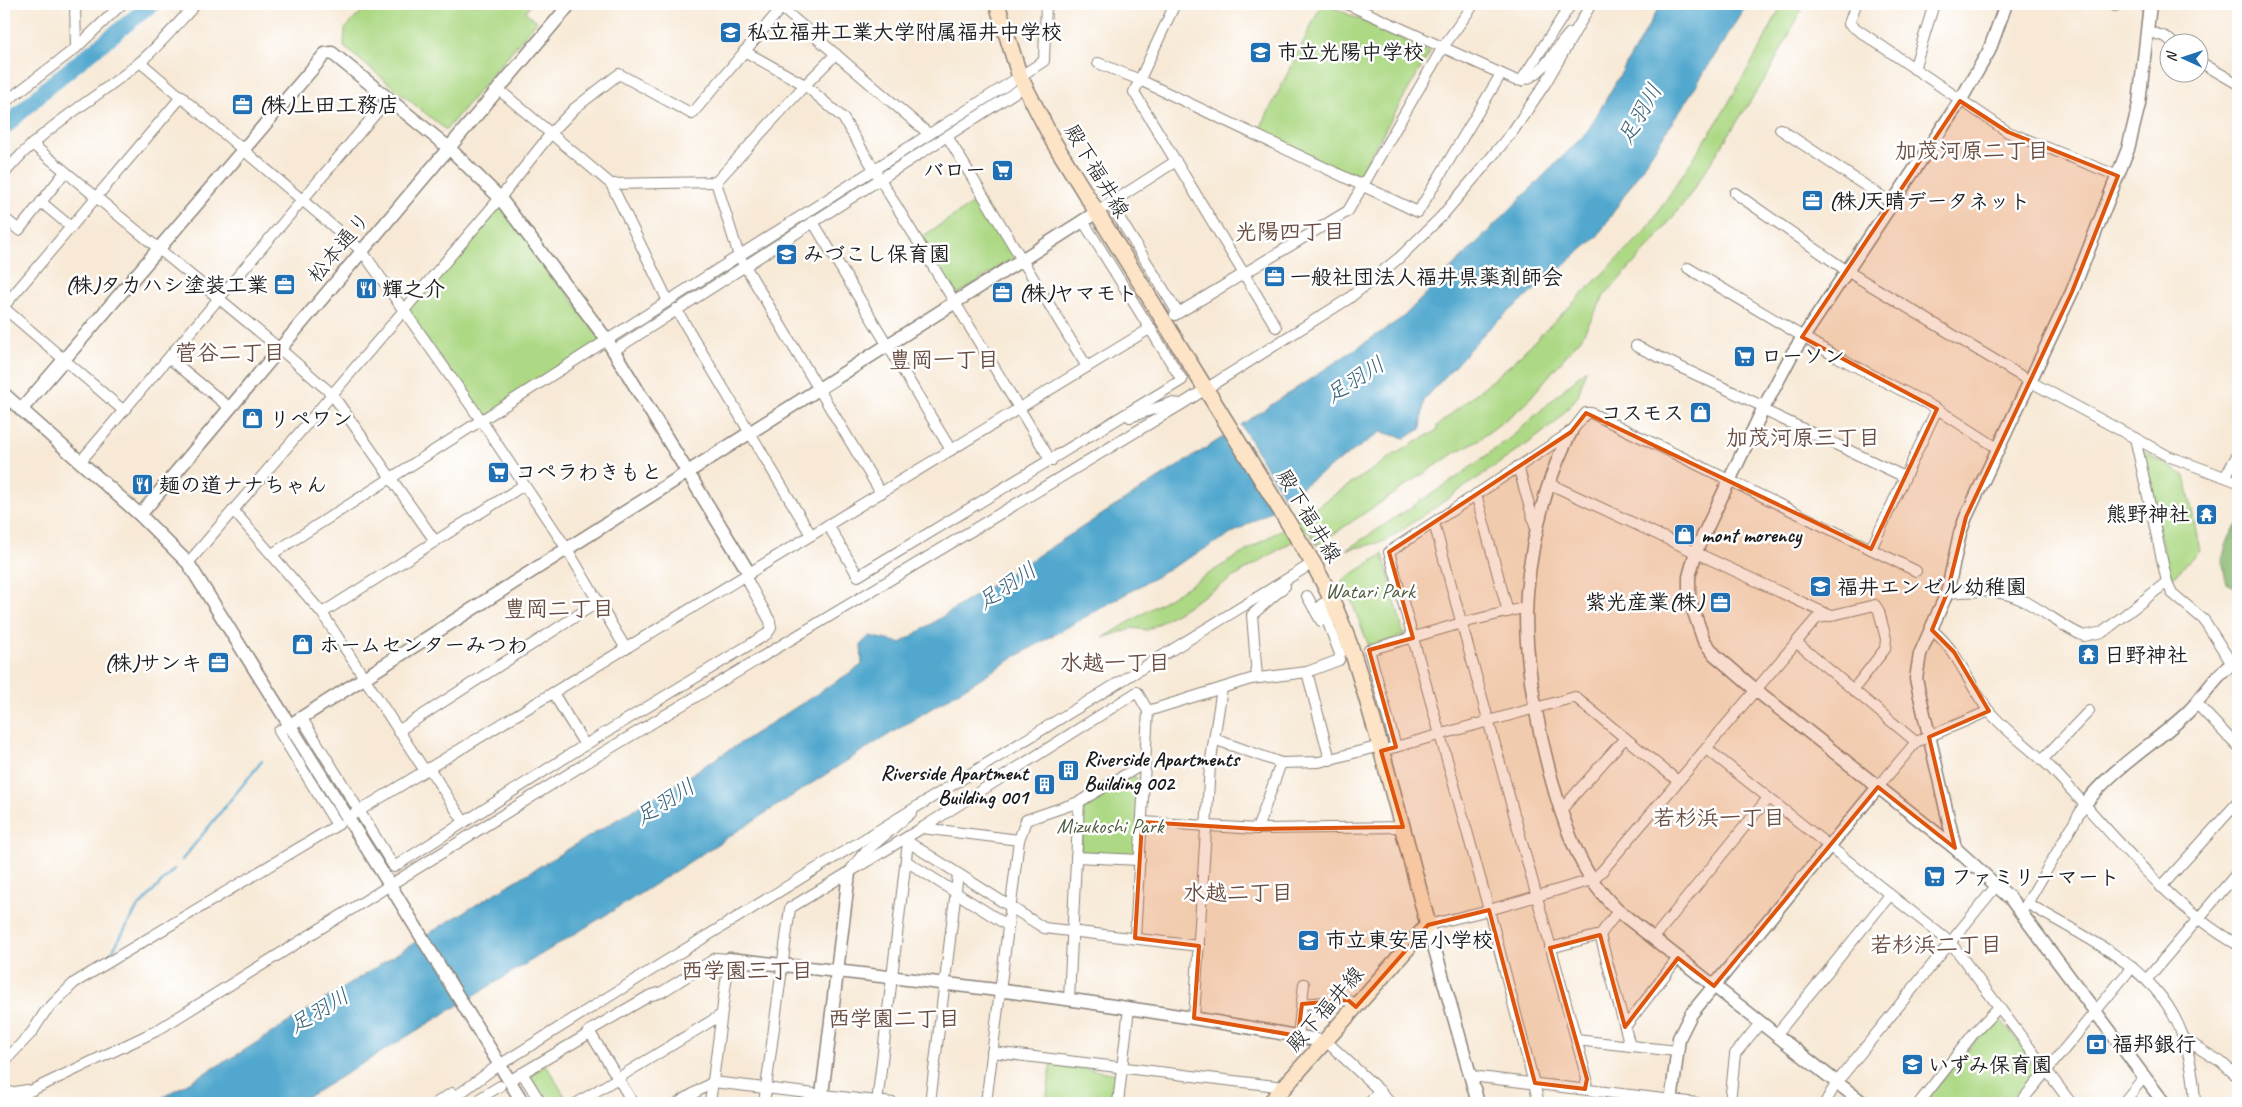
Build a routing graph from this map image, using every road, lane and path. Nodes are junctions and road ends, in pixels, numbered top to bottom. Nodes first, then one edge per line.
1 (76, 4) edge
2 (122, 4) edge
3 (196, 4) edge
4 (570, 4) edge
5 (997, 4) edge
6 (1046, 4) edge
7 (1175, 4) edge
8 (1347, 4) edge
9 (1474, 4) edge
10 (1571, 4) edge
11 (1591, 4) edge
12 (1856, 4) edge
13 (1934, 4) edge
14 (2006, 4) edge
15 (2110, 4) edge
16 (2116, 4) edge
17 (2150, 4) edge
18 (779, 6) edge
19 (1365, 7) edge
20 (1578, 30) junction
21 (2147, 31) junction
22 (2160, 35) edge
23 (1443, 47) junction
24 (76, 48) junction
25 (744, 51) junction
26 (836, 54) junction
27 (140, 62) junction
28 (1098, 63) dead end
29 (2210, 66) edge
30 (1914, 69) junction
31 (1502, 74) junction
32 (2233, 76) edge
33 (1140, 80) junction
34 (1522, 80) junction
35 (1022, 82) junction
36 (2238, 84) edge
37 (805, 85) junction
38 (498, 89) junction
39 (182, 96) junction
40 (388, 99) junction
41 (1960, 101) junction
42 (4, 103) edge
43 (1780, 129) dead end
44 (552, 132) junction
45 (930, 134) junction
46 (948, 136) junction
47 (32, 144) junction
48 (449, 148) junction
49 (244, 149) junction
50 (1176, 161) junction
51 (874, 170) junction
52 (66, 172) junction
53 (4, 174) edge
54 (2118, 176) junction
55 (879, 179) junction
56 (716, 182) junction
57 (611, 184) junction
58 (1362, 186) junction
59 (1735, 193) dead end
60 (96, 197) junction
61 (500, 198) junction
62 (303, 199) junction
63 (41, 202) junction
64 (1110, 203) junction
65 (1893, 204) junction
66 (1097, 212) junction
67 (4, 218) edge
68 (1083, 221) junction
69 (813, 222) junction
70 (71, 227) junction
71 (158, 249) junction
72 (362, 251) junction
73 (1023, 259) junction
74 (742, 261) junction
75 (1688, 268) dead end
76 (1847, 271) junction
77 (1244, 273) junction
78 (219, 298) junction
79 (668, 301) junction
80 (954, 302) junction
81 (4, 307) edge
82 (405, 309) junction
83 (676, 310) junction
84 (1276, 327) dead end
85 (1151, 328) junction
86 (1802, 337) junction
87 (610, 345) junction
88 (888, 345) junction
89 (1636, 346) dead end
90 (280, 349) junction
91 (169, 358) junction
92 (64, 360) junction
93 (1087, 367) junction
94 (2031, 382) junction
95 (1205, 389) junction
96 (817, 390) junction
97 (4, 394) edge
98 (332, 394) junction
99 (1182, 404) junction
100 (230, 408) junction
101 (1018, 409) junction
102 (1763, 409) junction
103 (1938, 409) junction
104 (21, 410) junction
105 (124, 410) junction
106 (1120, 419) junction
107 (481, 420) junction
108 (1571, 432) junction
109 (749, 433) junction
110 (2135, 438) junction
111 (1999, 449) junction
112 (951, 450) junction
113 (2238, 454) edge
114 (1051, 461) junction
115 (80, 462) junction
116 (1518, 466) junction
117 (688, 472) junction
118 (1905, 477) junction
119 (2225, 477) junction
120 (391, 478) junction
121 (1730, 481) junction
122 (2238, 482) edge
123 (1550, 484) junction
124 (524, 485) junction
125 (880, 493) junction
126 (1476, 494) junction
127 (233, 510) junction
128 (140, 515) junction
129 (1434, 523) junction
130 (828, 525) junction
131 (1537, 534) junction
132 (812, 535) junction
133 (435, 541) junction
134 (567, 549) junction
135 (1871, 549) junction
136 (1696, 551) junction
137 (272, 554) junction
138 (188, 563) junction
139 (1314, 563) junction
140 (1916, 570) dead end
141 (747, 574) junction
142 (1293, 576) junction
143 (2167, 582) junction
144 (1947, 593) junction
145 (1307, 596) dead end
146 (1333, 599) junction
147 (598, 602) junction
148 (1527, 607) junction
149 (1508, 612) junction
150 (322, 613) junction
151 (1830, 616) junction
152 (1462, 623) junction
153 (1932, 630) junction
154 (1413, 638) junction
155 (1797, 643) junction
156 (626, 649) junction
157 (1335, 662) junction
158 (2235, 662) edge
159 (1307, 672) junction
160 (1257, 677) junction
161 (363, 678) junction
162 (1222, 688) junction
163 (1853, 690) junction
164 (1756, 691) junction
165 (553, 693) junction
166 (2196, 703) junction
167 (1536, 708) junction
168 (1148, 711) junction
169 (1989, 711) junction
170 (2089, 711) dead end
171 (301, 717) junction
172 (1488, 721) junction
173 (290, 724) junction
174 (398, 731) junction
175 (1440, 734) junction
176 (1929, 737) junction
177 (1625, 738) junction
178 (1214, 739) junction
179 (1916, 742) junction
180 (2237, 743) edge
181 (585, 745) junction
182 (1386, 748) junction
183 (1706, 749) junction
184 (1330, 760) junction
185 (2042, 760) junction
186 (1145, 763) junction
187 (1281, 763) junction
188 (427, 770) junction
189 (1678, 781) junction
190 (1878, 787) junction
191 (1768, 798) junction
192 (1079, 802) junction
193 (2238, 802) edge
194 (919, 804) junction
195 (2085, 804) junction
196 (1562, 809) junction
197 (356, 813) junction
198 (464, 822) junction
199 (1142, 822) junction
200 (1206, 827) junction
201 (922, 828) junction
202 (1257, 828) junction
203 (1403, 828) junction
204 (1019, 840) junction
205 (906, 841) junction
206 (1829, 847) junction
207 (1955, 848) junction
208 (1076, 857) junction
209 (1140, 860) junction
210 (906, 861) junction
211 (2238, 872) edge
212 (849, 873) junction
213 (958, 874) junction
214 (1592, 880) junction
215 (1998, 885) junction
216 (391, 887) junction
217 (2161, 887) junction
218 (956, 892) junction
219 (1890, 895) junction
220 (1537, 896) junction
221 (1010, 906) junction
222 (2024, 907) junction
223 (1489, 910) junction
224 (1618, 911) junction
225 (2199, 918) junction
226 (1008, 924) junction
227 (1428, 925) junction
228 (1073, 931) junction
229 (1600, 935) junction
230 (1135, 938) junction
231 (1653, 939) junction
232 (1951, 943) junction
233 (1199, 946) junction
234 (2238, 946) edge
235 (1550, 948) junction
236 (1678, 958) junction
237 (729, 959) junction
238 (782, 965) junction
239 (2132, 967) junction
240 (837, 971) junction
241 (892, 978) junction
242 (2147, 979) junction
243 (945, 984) junction
244 (1304, 984) dead end
245 (1714, 986) junction
246 (1000, 991) junction
247 (1069, 1000) junction
248 (1302, 1004) junction
249 (1356, 1007) junction
250 (1999, 1007) junction
251 (1129, 1008) junction
252 (2095, 1012) junction
253 (722, 1015) junction
254 (1194, 1018) junction
255 (1761, 1022) junction
256 (1625, 1027) junction
257 (590, 1033) junction
258 (1776, 1035) junction
259 (1298, 1036) junction
260 (2184, 1039) junction
261 (1576, 1040) junction
262 (1326, 1042) junction
263 (1630, 1046) junction
264 (1677, 1051) junction
265 (992, 1052) junction
266 (4, 1062) edge
267 (498, 1063) junction
268 (1122, 1069) junction
269 (2047, 1071) junction
270 (1471, 1076) junction
271 (2145, 1076) junction
272 (2238, 1077) edge
273 (618, 1078) junction
274 (478, 1080) junction
275 (713, 1082) junction
276 (1836, 1082) junction
277 (1534, 1083) junction
278 (500, 1086) dead end
279 (765, 1087) junction
280 (1284, 1087) junction
281 (38, 1089) junction
282 (1585, 1090) junction
283 (1380, 1091) junction
284 (4, 1094) edge
285 (821, 1099) edge
286 (877, 1102) edge
287 (1671, 1102) edge
288 (5, 1103) edge
289 (436, 1103) edge
290 (447, 1103) edge
291 (482, 1103) edge
292 (523, 1103) edge
293 (540, 1103) edge
294 (577, 1103) edge
295 (633, 1103) edge
296 (678, 1103) edge
297 (710, 1103) edge
298 (764, 1103) edge
299 (893, 1103) edge
300 (930, 1103) edge
301 (986, 1103) edge
302 (1118, 1103) edge
303 (1270, 1103) edge
304 (1369, 1103) edge
305 (1390, 1103) edge
306 (1478, 1103) edge
307 (1539, 1103) edge
308 (1697, 1103) edge
309 (1730, 1103) edge
310 (1825, 1103) edge
311 (1864, 1103) edge
312 (1918, 1103) edge
313 (2020, 1103) edge
314 (2071, 1103) edge
315 (2123, 1103) edge
316 (2164, 1103) edge
317 (2195, 1103) edge

1 - 24 street
2 - 24 street
3 - 27 street
4 - 38 street, 松本通り
5 - 35 main road, 殿下福井線
6 - 35 street
7 - 33 street
8 - 19 street
9 - 23 street
10 - 34 street
11 - 20 street
12 - 30 street
13 - 30 street
14 - 41 street
15 - 16 street
17 - 21 street
18 - 25 street
18 - 26 street
19 - 23 street
20 - 34 street
20 - 95 street
21 - 22 street
21 - 54 street
23 - 31 street
23 - 58 street
24 - 42 street
25 - 37 street
25 - 44 street
26 - 37 street
26 - 45 street
27 - 39 street
27 - 47 street
28 - 33 street
29 - 32 street
30 - 41 street
31 - 34 street
31 - 58 street
32 - 36 street
33 - 50 street
33 - 58 street
35 - 45 street
35 - 46 street
35 - 66 main road, 殿下福井線
37 - 51 street
37 - 56 street
38 - 44 street
38 - 48 street, 松本通り
39 - 49 street
39 - 60 street
40 - 48 street
40 - 49 street
40 - 62 street
41 - 54 street
41 - 65 street
43 - 65 street
44 - 57 street
44 - 61 street
45 - 51 street
46 - 55 street
46 - 73 street
47 - 52 street
47 - 53 street
48 - 61 street
48 - 72 street, 松本通り
49 - 62 street
49 - 71 street
50 - 64 street
50 - 77 street
51 - 55 street
51 - 74 street
52 - 60 street
52 - 63 street
54 - 94 street
55 - 69 street
55 - 80 street
56 - 57 street
56 - 74 street
57 - 79 street
58 - 77 street
59 - 76 street
60 - 70 street
60 - 71 street
61 - 82 street
61 - 87 street
62 - 72 street
62 - 78 street
63 - 67 street
63 - 70 street
64 - 66 street
64 - 77 street
65 - 76 street
66 - 68 street
66 - 95 main road, 殿下福井線
68 - 73 street
68 - 85 street
69 - 74 street
69 - 88 street
70 - 81 street
71 - 78 street
71 - 92 street
72 - 82 street
72 - 90 street, 松本通り
73 - 80 street
73 - 93 street
74 - 79 street
74 - 83 street
74 - 96 street
75 - 86 street
76 - 86 street
76 - 94 street
77 - 84 street
78 - 90 street
78 - 91 street
79 - 87 street
80 - 88 street
80 - 101 street
81 - 92 street
82 - 98 street
82 - 107 street
83 - 87 street
83 - 109 street
85 - 93 street
85 - 106 street
86 - 102 street
86 - 103 street
87 - 107 street
87 - 117 street
88 - 96 street
88 - 112 street
89 - 102 street
90 - 98 street
90 - 100 street, 松本通り
91 - 100 street
91 - 105 street
92 - 104 street
92 - 105 street
93 - 101 street
94 - 110 street
94 - 111 street
95 - 99 street
95 - 139 main road, 殿下福井線
96 - 109 street
96 - 125 street
97 - 104 street
98 - 120 street
98 - 127 street
99 - 106 street
99 - 216 street
100 - 128 street, 松本通り
101 - 112 street
101 - 114 street
102 - 118 street
102 - 121 street
103 - 111 street
103 - 118 street
104 - 115 street
105 - 115 street
106 - 114 street
107 - 120 street
107 - 124 street
108 - 116 street
108 - 121 street
108 - 123 street
109 - 117 street
109 - 132 street
110 - 119 street
110 - 143 street
111 - 144 street
112 - 125 street
113 - 119 street
114 - 130 street
115 - 128 street
116 - 126 street
116 - 131 street
117 - 134 street
117 - 141 street
118 - 135 street
119 - 122 street
120 - 133 street
120 - 137 street
121 - 135 street
121 - 136 street
123 - 131 street
123 - 136 street
124 - 133 street
124 - 134 street
125 - 130 street
126 - 129 street
126 - 149 street
127 - 137 street
127 - 138 street
128 - 138 street
129 - 152 street
129 - 154 street
130 - 132 street
131 - 148 street
132 - 141 street
133 - 150 street
134 - 147 street
134 - 161 street
135 - 140 street
136 - 151 street
136 - 164 street
137 - 150 street
138 - 173 street
139 - 142 street
139 - 146 main road, 殿下福井線
141 - 156 street
141 - 181 street
142 - 160 street
142 - 194 street
143 - 144 street
143 - 158 street
144 - 153 street
145 - 157 street
146 - 157 street
146 - 182 main road, 殿下福井線
147 - 156 street
147 - 174 street
148 - 149 street
148 - 167 street
149 - 152 street
150 - 161 street
151 - 155 street
151 - 163 street
152 - 154 street
152 - 172 street
153 - 169 street
153 - 176 street
154 - 175 street
154 - 182 street
155 - 163 street
155 - 164 street
156 - 165 street
157 - 159 street
158 - 166 street
159 - 160 street
159 - 184 street
160 - 162 street
161 - 171 street
161 - 174 street
162 - 168 street
162 - 178 street
163 - 179 street
164 - 183 street
164 - 190 street
165 - 181 street
165 - 188 street
166 - 180 street
166 - 195 street
167 - 172 street
167 - 177 street
167 - 196 street
168 - 186 street
168 - 201 street
169 - 176 street
169 - 185 street
170 - 185 street
171 - 173 street
171 - 197 street
172 - 175 street
172 - 220 street
173 - 216 street
173 - 266 street
174 - 188 street
175 - 182 street
175 - 223 street
176 - 179 street
176 - 207 street
177 - 189 street
177 - 196 street
178 - 187 street
178 - 200 street
179 - 190 street
181 - 198 street
182 - 184 street
182 - 203 main road, 殿下福井線
183 - 189 street
183 - 191 street
184 - 187 street
185 - 195 street
186 - 192 street
186 - 199 street
187 - 202 street
188 - 197 street
188 - 198 street
189 - 214 street
190 - 206 street
190 - 207 street
191 - 206 street
191 - 231 street
192 - 204 street
192 - 208 street
193 - 217 street
194 - 212 street
194 - 267 street
195 - 217 street
195 - 222 street
196 - 214 street
197 - 198 street
199 - 200 street
199 - 209 street
200 - 202 street
200 - 233 street
201 - 204 street
201 - 205 street
202 - 203 street
203 - 227 main road, 殿下福井線
204 - 221 street
205 - 210 street
205 - 212 street
205 - 213 street
206 - 219 street
206 - 245 street
207 - 215 street
208 - 209 street
208 - 228 street
209 - 230 street
210 - 218 street
210 - 241 street
211 - 225 street
212 - 238 street
212 - 240 street
213 - 218 street
213 - 221 street
214 - 220 street
214 - 224 street
215 - 222 street
215 - 232 street
216 - 267 street
216 - 281 street
217 - 225 street
218 - 226 street
218 - 243 street
219 - 232 street
219 - 258 street
220 - 223 street
220 - 235 street
221 - 226 street
221 - 228 street
222 - 239 street
222 - 252 street
223 - 227 street
223 - 277 street
224 - 229 street
224 - 231 street
225 - 234 street
225 - 242 street
226 - 246 street
227 - 249 main road, 殿下福井線
227 - 270 street
228 - 230 street
228 - 247 street
229 - 235 street
229 - 256 street
230 - 233 street
231 - 236 street
232 - 250 street
232 - 276 street
233 - 254 street
235 - 261 street
236 - 245 street
236 - 256 street
237 - 238 street
237 - 253 street
237 - 257 street
238 - 240 street
238 - 279 street
239 - 242 street
239 - 252 street
240 - 241 street
240 - 285 street
241 - 243 street
241 - 286 street
242 - 260 street
243 - 246 street
243 - 300 street
244 - 248 street
245 - 255 street
245 - 264 street
246 - 247 street
246 - 265 street
247 - 251 street
248 - 249 street
248 - 259 street
249 - 262 main road, 殿下福井線
250 - 269 street
250 - 312 street
251 - 254 street
251 - 268 street
252 - 269 street
252 - 271 street
253 - 273 street
253 - 275 street
254 - 259 street
255 - 258 street
255 - 309 street
256 - 263 street
257 - 273 street
257 - 293 street
258 - 276 street
259 - 262 street
260 - 272 street
260 - 317 street
261 - 263 street
261 - 282 street
262 - 280 main road, 殿下福井線
262 - 283 street
263 - 264 street
264 - 287 street
265 - 268 street
265 - 301 street
267 - 274 street
267 - 292 street
268 - 280 street
268 - 302 street
269 - 313 street
269 - 314 street
270 - 277 street
270 - 306 street
271 - 315 street
271 - 316 street
273 - 294 street
273 - 295 street
274 - 289 street
274 - 290 street
275 - 279 street
275 - 296 street
275 - 297 street
276 - 310 street
276 - 311 street
277 - 282 street
277 - 307 street
278 - 291 street
279 - 285 street
279 - 298 street
280 - 303 main road, 殿下福井線
281 - 284 street
281 - 288 street
282 - 287 street
283 - 304 street
283 - 305 street
285 - 286 street
286 - 299 street
287 - 308 street

